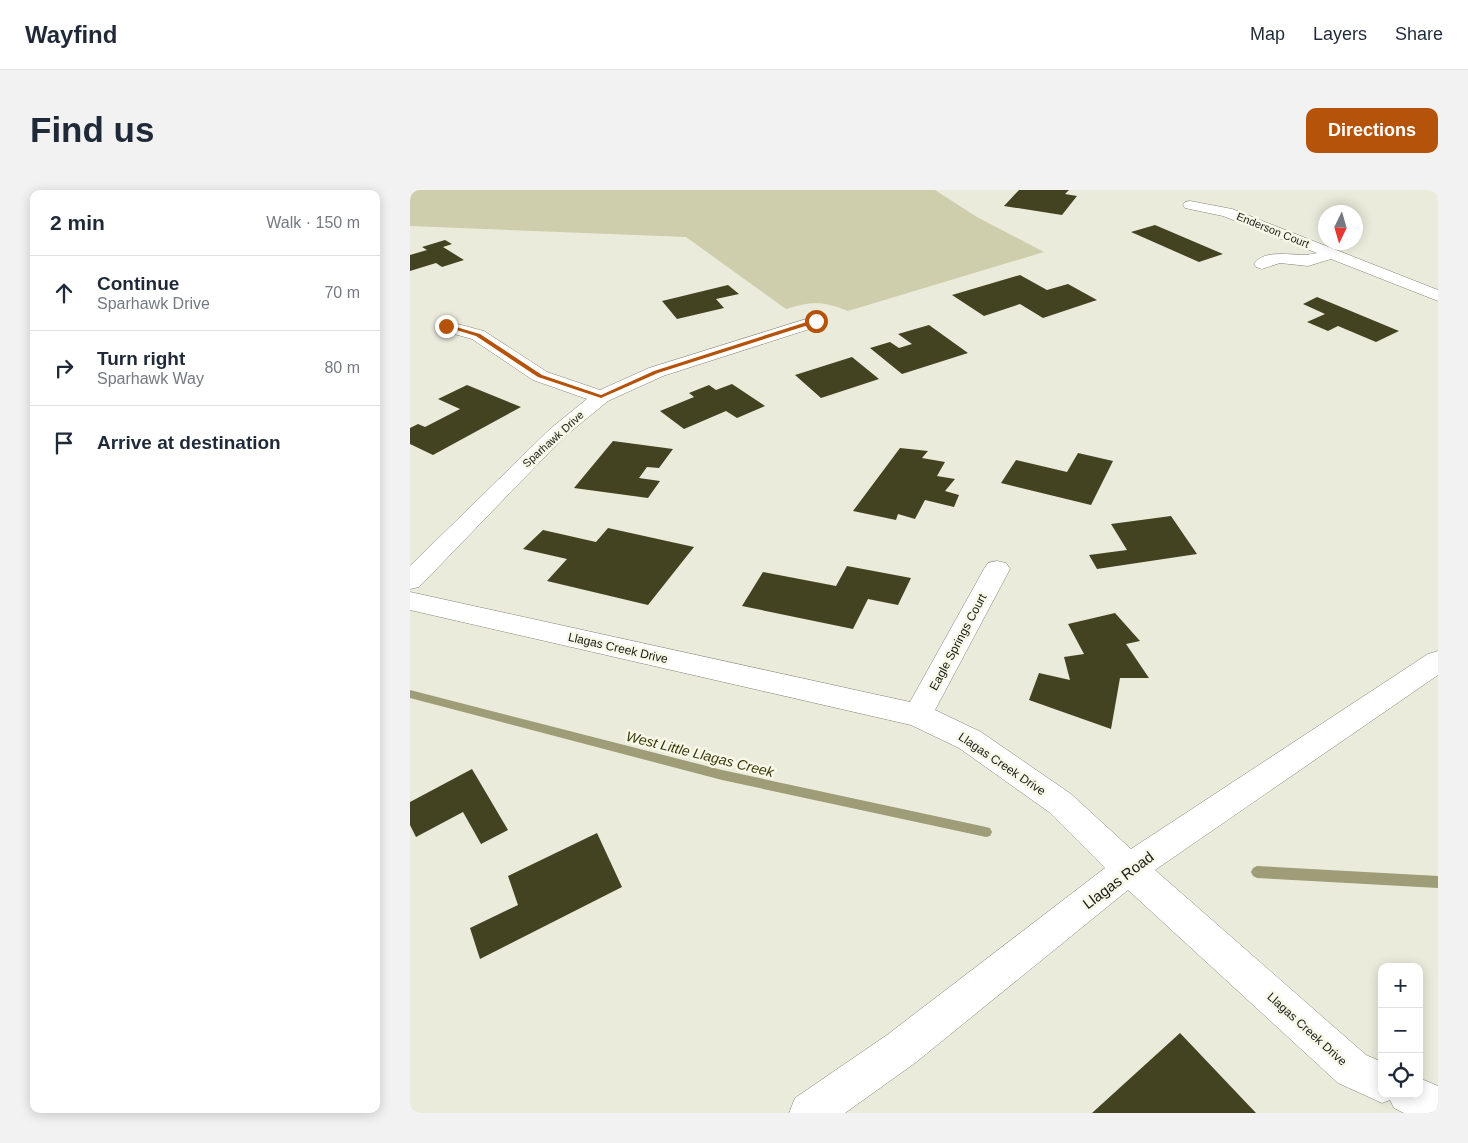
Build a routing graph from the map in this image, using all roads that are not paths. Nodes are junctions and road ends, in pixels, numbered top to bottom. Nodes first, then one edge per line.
1 (1190, 205) dead end
2 (1331, 254) junction
3 (1262, 264) dead end
4 (1438, 296) edge
5 (816, 321) dead end
6 (446, 326) dead end
7 (601, 397) junction
8 (997, 569) dead end
9 (410, 580) edge
10 (410, 601) edge
11 (1438, 662) edge
12 (918, 715) junction
13 (1129, 870) junction
14 (1378, 1081) edge
15 (1417, 1098) edge
16 (1438, 1107) edge
17 (810, 1113) edge

1 - 2 street, Enderson Court
2 - 3 street
2 - 4 street, Enderson Court
5 - 7 street, Sparhawk Drive
6 - 7 street
7 - 9 street, Sparhawk Drive
8 - 12 street, Eagle Springs Court
10 - 12 street, Llagas Creek Drive
11 - 13 street, Llagas Road
12 - 13 street, Llagas Creek Drive
13 - 14 street, Llagas Creek Drive
13 - 17 street, Llagas Road
15 - 16 street

